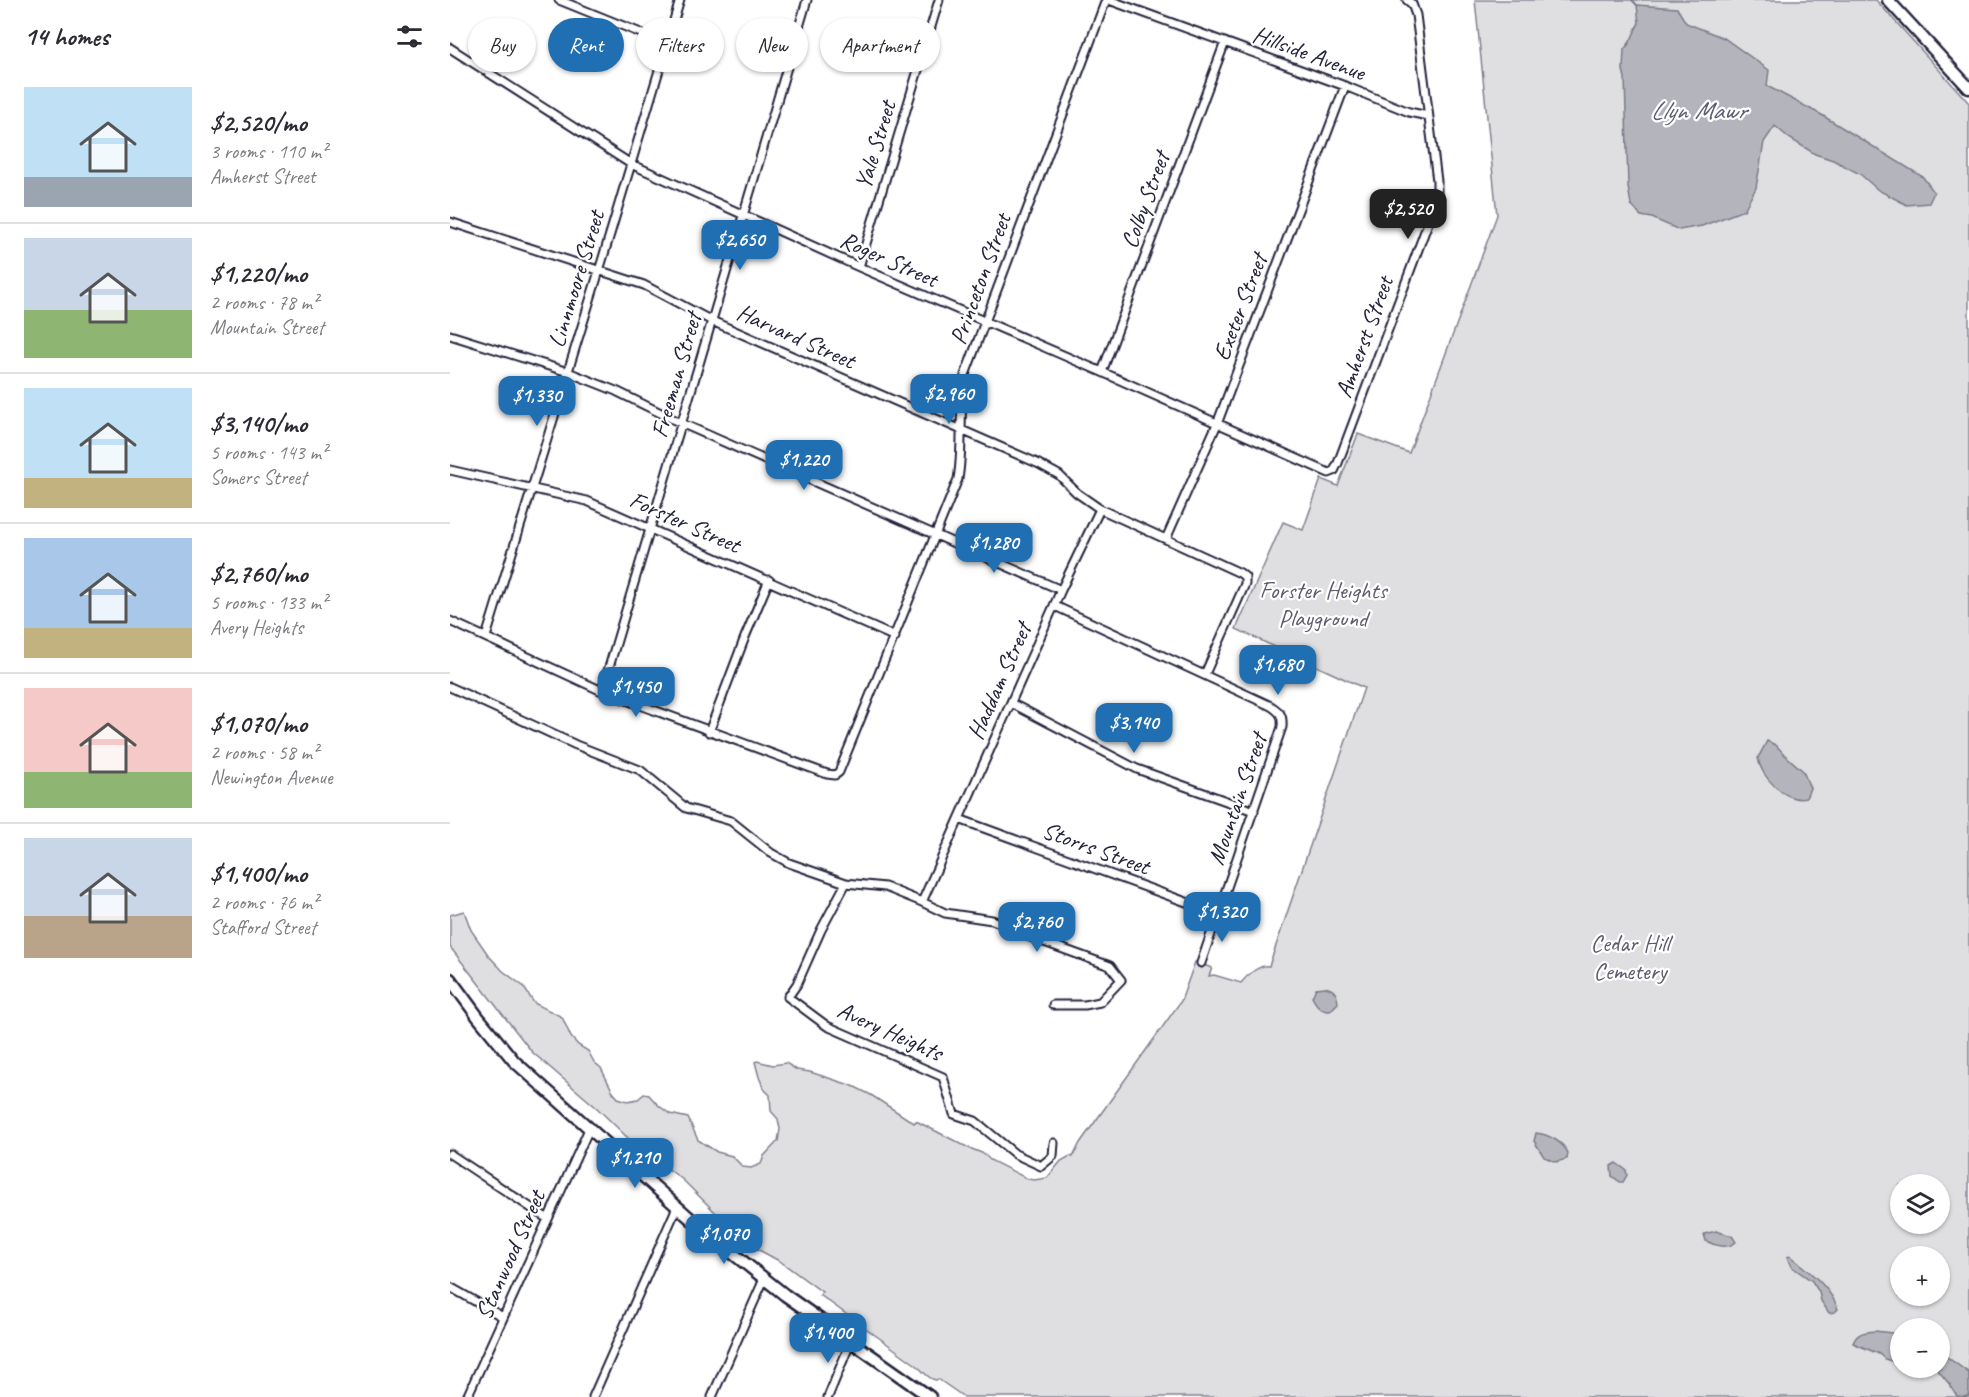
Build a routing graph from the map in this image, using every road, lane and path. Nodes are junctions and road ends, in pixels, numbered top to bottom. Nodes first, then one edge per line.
1 (559, 0) edge
2 (680, 0) edge
3 (807, 0) edge
4 (939, 0) edge
5 (1108, 0) edge
6 (1407, 0) edge
7 (1888, 0) edge
8 (675, 18) edge
9 (636, 31) edge
10 (1225, 42) junction
11 (450, 48) edge
12 (659, 72) edge
13 (1345, 86) junction
14 (1969, 88) edge
15 (1428, 116) junction
16 (631, 164) junction
17 (744, 214) junction
18 (450, 222) edge
19 (859, 267) junction
20 (599, 271) junction
21 (712, 321) junction
22 (985, 322) junction
23 (450, 335) edge
24 (568, 372) junction
25 (1102, 372) junction
26 (683, 424) junction
27 (1217, 424) junction
28 (961, 429) junction
29 (450, 470) edge
30 (1329, 473) joint
31 (530, 489) junction
32 (1100, 509) junction
33 (651, 530) junction
34 (936, 536) junction
35 (1166, 539) junction
36 (769, 580) junction
37 (1061, 590) junction
38 (1055, 606) junction
39 (450, 621) edge
40 (486, 637) junction
41 (895, 637) junction
42 (1205, 674) junction
43 (450, 687) edge
44 (602, 692) junction
45 (1011, 702) junction
46 (709, 732) junction
47 (1254, 811) junction
48 (959, 819) junction
49 (846, 883) junction
50 (922, 902) junction
51 (1219, 914) junction
52 (1201, 963) dead end
53 (450, 979) edge
54 (1053, 1005) dead end
55 (589, 1129) junction
56 (1054, 1143) dead end
57 (450, 1154) edge
58 (676, 1207) junction
59 (548, 1219) junction
60 (764, 1279) junction
61 (450, 1287) edge
62 (504, 1317) junction
63 (851, 1341) junction
64 (467, 1397) edge
65 (593, 1397) edge
66 (712, 1397) edge
67 (828, 1397) edge
68 (930, 1397) edge

1 - 9 street
2 - 8 street, Linnmoore Street
3 - 17 street, Freeman Street
4 - 19 street, Yale Street
5 - 10 street, Hillside Avenue
5 - 22 street, Princeton Street
6 - 15 street, Amherst Street
7 - 14 main road
10 - 13 street, Hillside Avenue
10 - 25 street, Colby Street
11 - 16 street, Roger Street
12 - 16 street, Linnmoore Street
13 - 15 street, Hillside Avenue
13 - 27 street, Exeter Street
15 - 30 street, Amherst Street
16 - 17 street, Roger Street
16 - 20 street, Linnmoore Street
17 - 19 street, Roger Street
17 - 21 street, Freeman Street
18 - 20 street, Harvard Street
19 - 22 street, Roger Street
20 - 21 street, Harvard Street
20 - 24 street, Linnmoore Street
21 - 26 street, Freeman Street
21 - 28 street, Harvard Street
22 - 25 street, Roger Street
22 - 28 street, Princeton Street
23 - 24 street
24 - 26 street
24 - 31 street, Linnmoore Street
25 - 27 street, Roger Street
26 - 33 street, Freeman Street
26 - 34 street
27 - 30 street, Roger Street
27 - 35 street, Exeter Street
28 - 32 street, Harvard Street
28 - 34 street, Princeton Street
29 - 31 street, Forster Street
31 - 33 street, Forster Street
31 - 40 street, Linnmoore Street
32 - 35 street, Harvard Street
32 - 37 street, Haddam Street
33 - 36 street, Forster Street
33 - 44 street, Freeman Street
34 - 37 street
34 - 41 street, Princeton Street
35 - 42 street, Harvard Street
36 - 41 street, Forster Street
36 - 46 street
37 - 38 street, Haddam Street
38 - 42 street, Mountain Street
38 - 45 street, Haddam Street
39 - 40 street
40 - 44 street
41 - 46 street, Princeton Street
42 - 47 street, Mountain Street
43 - 49 street
44 - 46 street
45 - 47 street
45 - 48 street, Haddam Street
47 - 51 street, Mountain Street
48 - 50 street, Haddam Street
48 - 51 street, Storrs Street
49 - 50 street
49 - 56 street, Avery Heights
50 - 54 street
51 - 52 street, Mountain Street
53 - 55 main road
55 - 58 main road
55 - 59 street, Stanwood Street
57 - 59 street
58 - 60 main road
58 - 65 street
59 - 62 street, Stanwood Street
60 - 63 main road
60 - 66 street
61 - 62 street
62 - 64 street, Stanwood Street
63 - 67 street
63 - 68 main road

